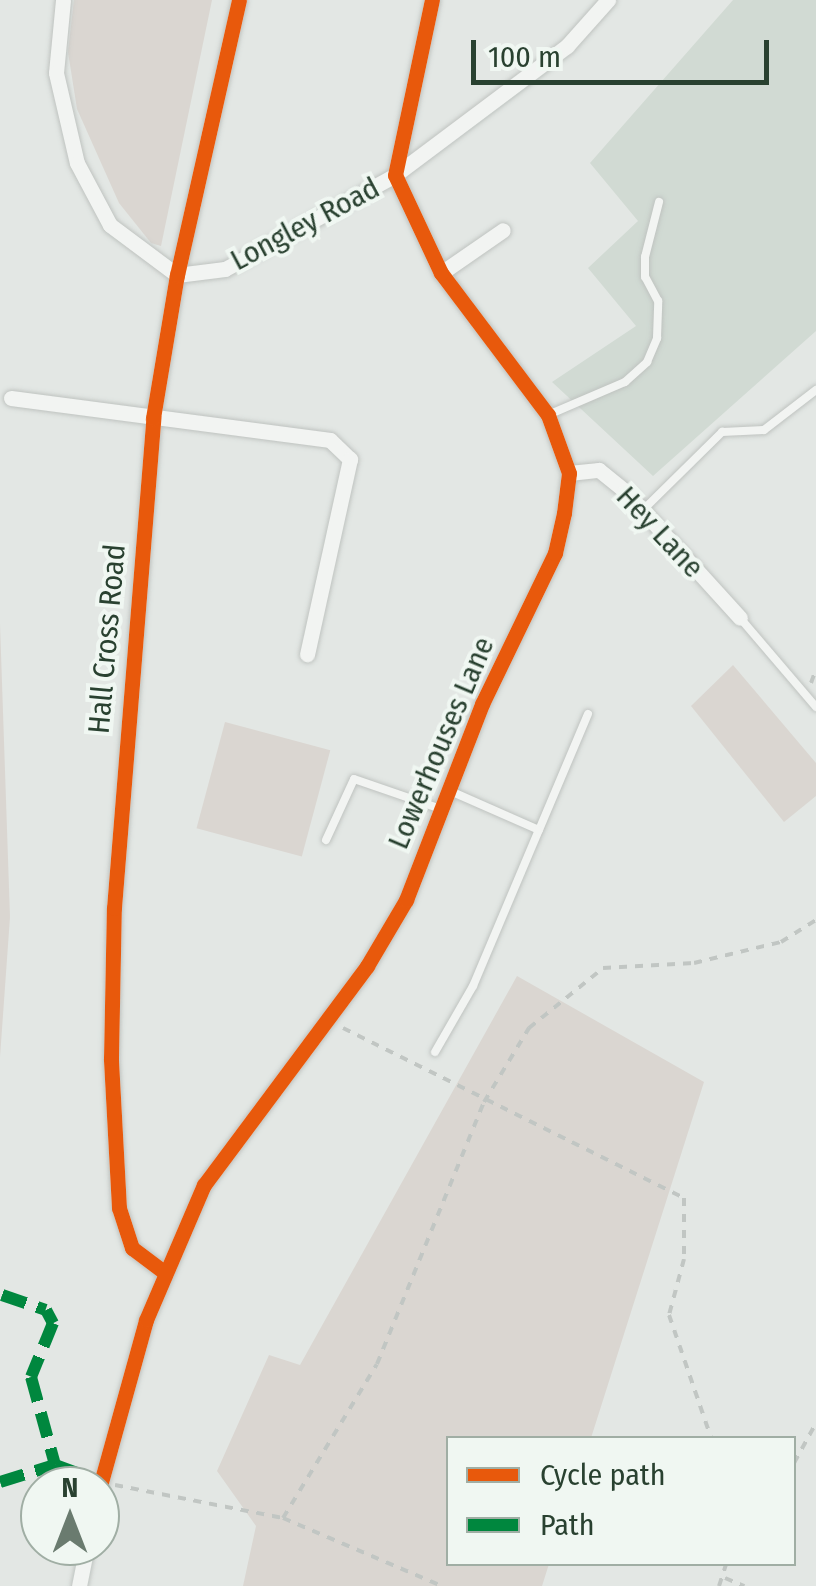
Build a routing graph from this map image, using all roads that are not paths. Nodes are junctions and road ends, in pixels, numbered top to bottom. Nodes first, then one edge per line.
1 (63, 0) edge
2 (239, 0) edge
3 (432, 0) edge
4 (608, 0) edge
5 (395, 175) junction
6 (660, 202) dead end
7 (502, 230) dead end
8 (440, 273) junction
9 (177, 275) junction
10 (816, 390) edge
11 (11, 398) dead end
12 (548, 415) junction
13 (153, 418) junction
14 (569, 472) junction
15 (644, 509) junction
16 (740, 618) joint
17 (307, 654) dead end
18 (816, 706) edge
19 (588, 714) dead end
20 (448, 790) junction
21 (440, 809) junction
22 (539, 830) junction
23 (326, 840) dead end
24 (435, 1052) dead end
25 (164, 1272) junction
26 (105, 1466) edge

1 - 9 street
2 - 9 street, Hall Cross Road
3 - 5 street
4 - 5 street, Longley Road
5 - 8 street
5 - 9 street, Longley Road
6 - 12 lane
7 - 8 street
8 - 12 street
9 - 13 street, Hall Cross Road
10 - 15 lane
11 - 13 street
12 - 14 street
13 - 17 street
13 - 25 street, Hall Cross Road
14 - 15 street, Hey Lane
14 - 20 street, Lowerhouses Lane
15 - 16 street, Hey Lane
16 - 18 lane
19 - 22 lane
20 - 21 street, Lowerhouses Lane
20 - 22 lane
21 - 23 lane
21 - 25 street, Lowerhouses Lane
22 - 24 lane
25 - 26 street, Lowerhouses Lane

